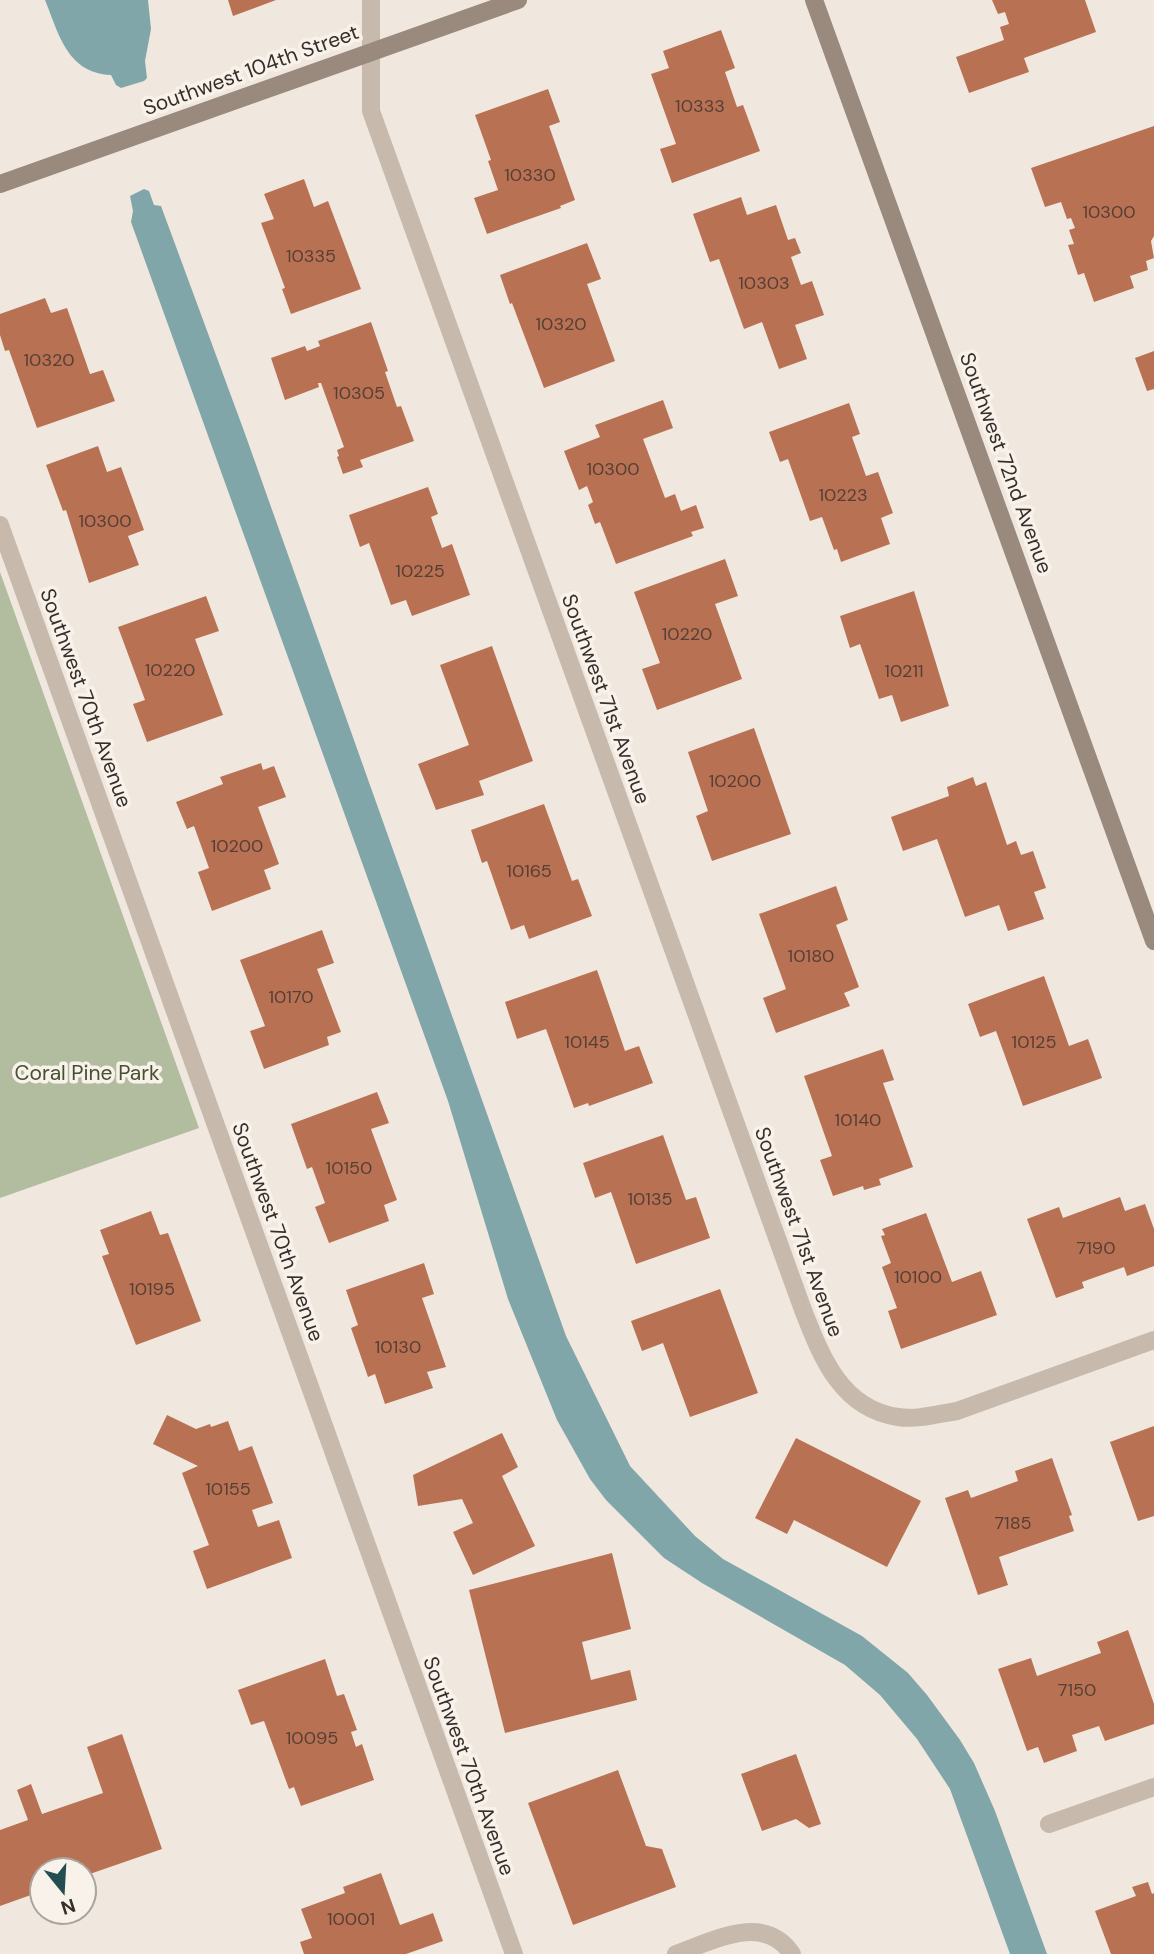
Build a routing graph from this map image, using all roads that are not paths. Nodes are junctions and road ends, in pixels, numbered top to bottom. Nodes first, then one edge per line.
1 (371, 0) edge
2 (518, 0) edge
3 (814, 0) edge
4 (370, 52) junction
5 (0, 184) edge
6 (0, 525) edge
7 (1154, 941) edge
8 (1154, 1340) edge
9 (1154, 1787) edge
10 (1049, 1824) dead end
11 (514, 1954) edge
12 (676, 1954) edge
13 (792, 1954) edge

1 - 4 street, Southwest 71st Avenue
2 - 4 street, Southwest 104th Street
3 - 7 street, Southwest 72nd Avenue
4 - 5 street, Southwest 104th Street
4 - 8 street, Southwest 71st Avenue
6 - 11 street, Southwest 70th Avenue
9 - 10 street
12 - 13 street

